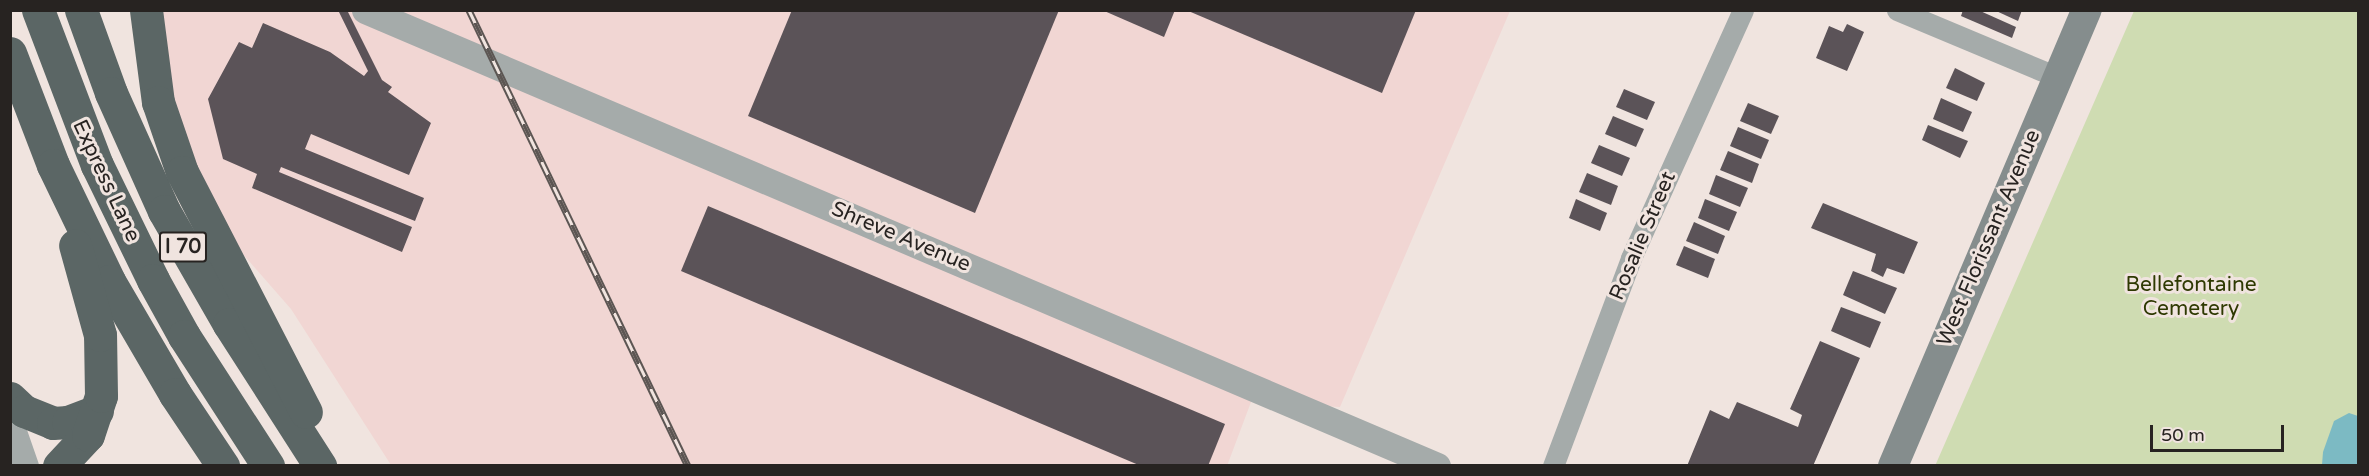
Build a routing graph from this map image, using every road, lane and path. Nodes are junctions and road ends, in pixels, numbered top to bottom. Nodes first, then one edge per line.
1 (38, 10) edge
2 (81, 10) edge
3 (146, 10) edge
4 (365, 10) edge
5 (1743, 10) edge
6 (1898, 10) edge
7 (2086, 10) edge
8 (10, 53) edge
9 (2057, 77) junction
10 (53, 165) junction
11 (10, 398) edge
12 (97, 411) junction
13 (10, 423) edge
14 (25, 465) edge
15 (59, 465) edge
16 (223, 465) edge
17 (268, 465) edge
18 (322, 465) edge
19 (1437, 465) edge
20 (1553, 465) edge
21 (1893, 465) edge

1 - 17 highway, Express Lane
2 - 18 highway, I 70
3 - 18 highway
4 - 19 street, Shreve Avenue
5 - 20 street, Rosalie Street
6 - 9 street
7 - 9 main road, West Florissant Avenue
8 - 10 highway
9 - 21 main road, West Florissant Avenue
10 - 12 highway
10 - 16 highway
11 - 12 highway
12 - 15 highway
13 - 14 street

